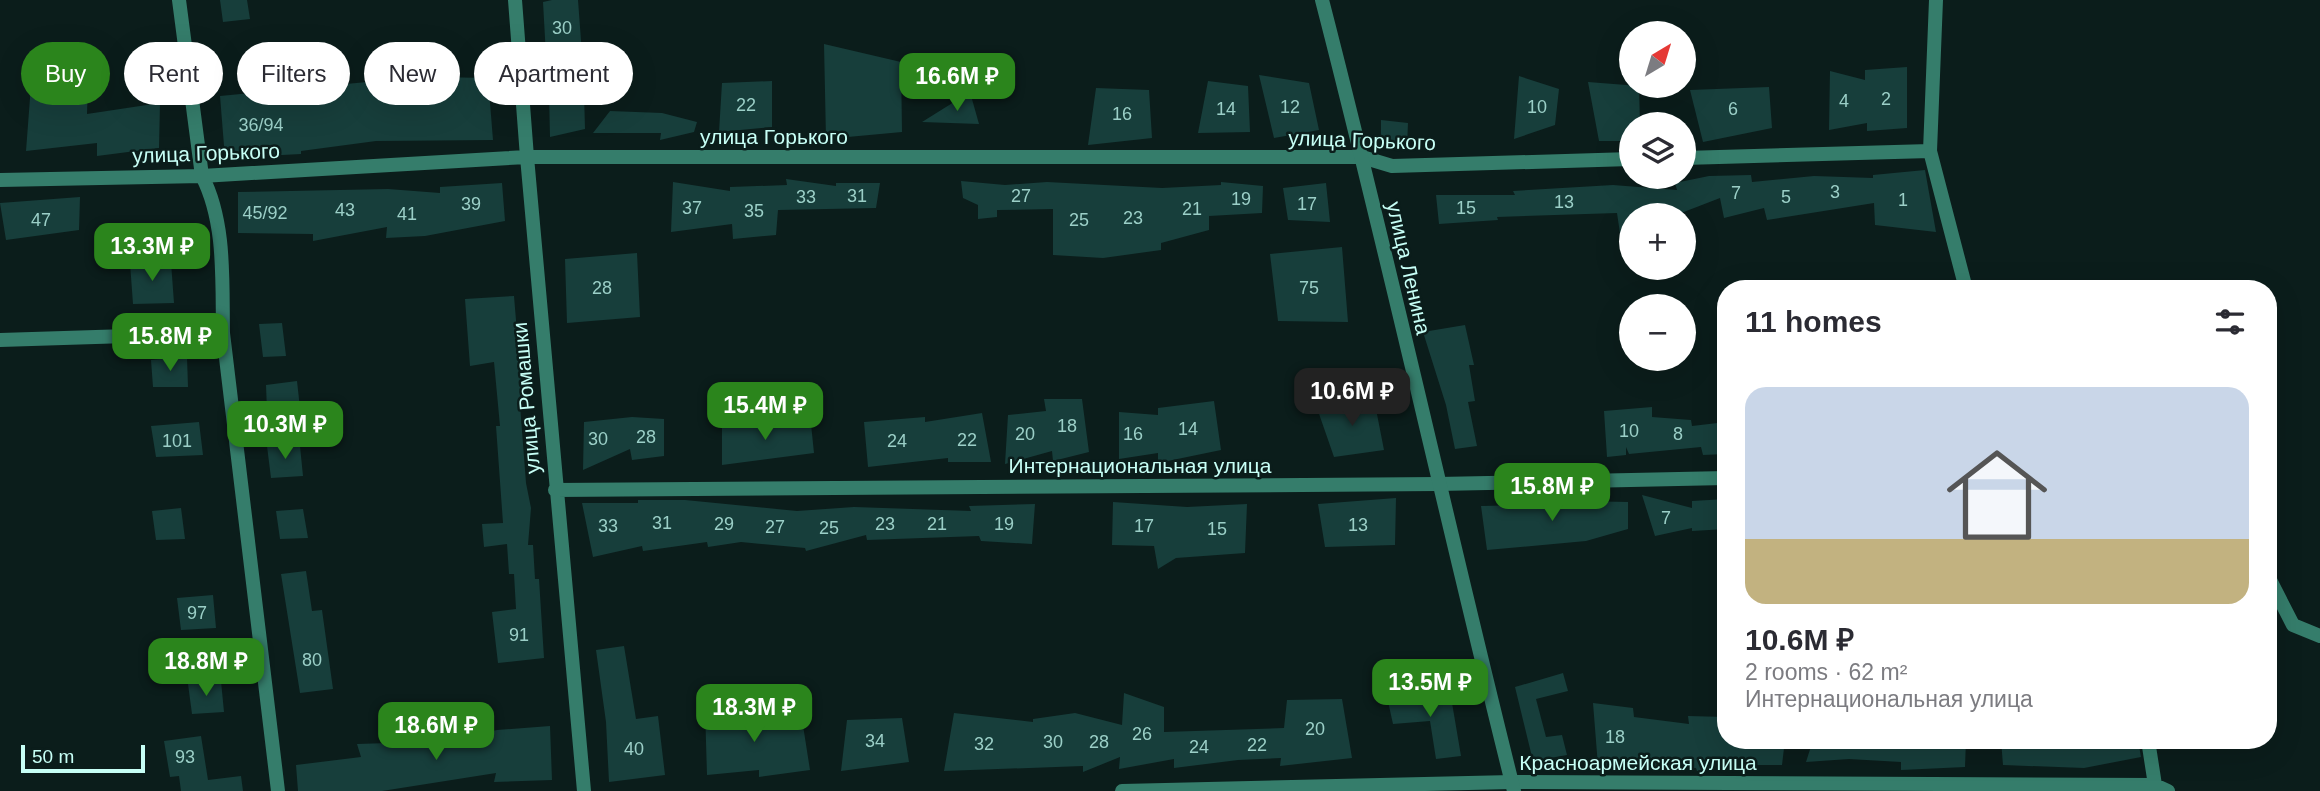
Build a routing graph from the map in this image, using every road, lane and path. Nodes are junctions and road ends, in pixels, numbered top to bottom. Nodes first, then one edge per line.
1 (179, 0) edge
2 (515, 0) edge
3 (1322, 0) edge
4 (1936, 0) edge
5 (1930, 151) junction
6 (527, 158) junction
7 (1363, 158) junction
8 (1696, 158) edge
9 (1619, 159) edge
10 (202, 176) junction
11 (0, 180) edge
12 (1964, 280) edge
13 (223, 333) junction
14 (0, 340) edge
15 (1717, 478) edge
16 (1438, 484) junction
17 (555, 490) junction
18 (2277, 594) edge
19 (2320, 636) edge
20 (2151, 749) edge
21 (1513, 787) edge
22 (2162, 788) edge
23 (278, 791) edge
24 (584, 791) edge
25 (1122, 791) edge

1 - 10 street
2 - 6 street, улица Ромашки
3 - 7 street, улица Ленина
4 - 5 street
5 - 8 street
5 - 12 street
6 - 7 street, улица Горького
6 - 10 street, улица Горького
6 - 17 street, улица Ромашки
7 - 9 street, улица Горького
7 - 16 street, улица Ленина
10 - 11 street, улица Горького
10 - 13 street
13 - 14 street
13 - 23 street
15 - 16 street, Интернациональная улица
16 - 17 street, Интернациональная улица
16 - 21 street, улица Ленина
17 - 24 street, улица Ромашки
18 - 19 street
20 - 22 street
21 - 22 street, Красноармейская улица
21 - 25 street, Красноармейская улица

